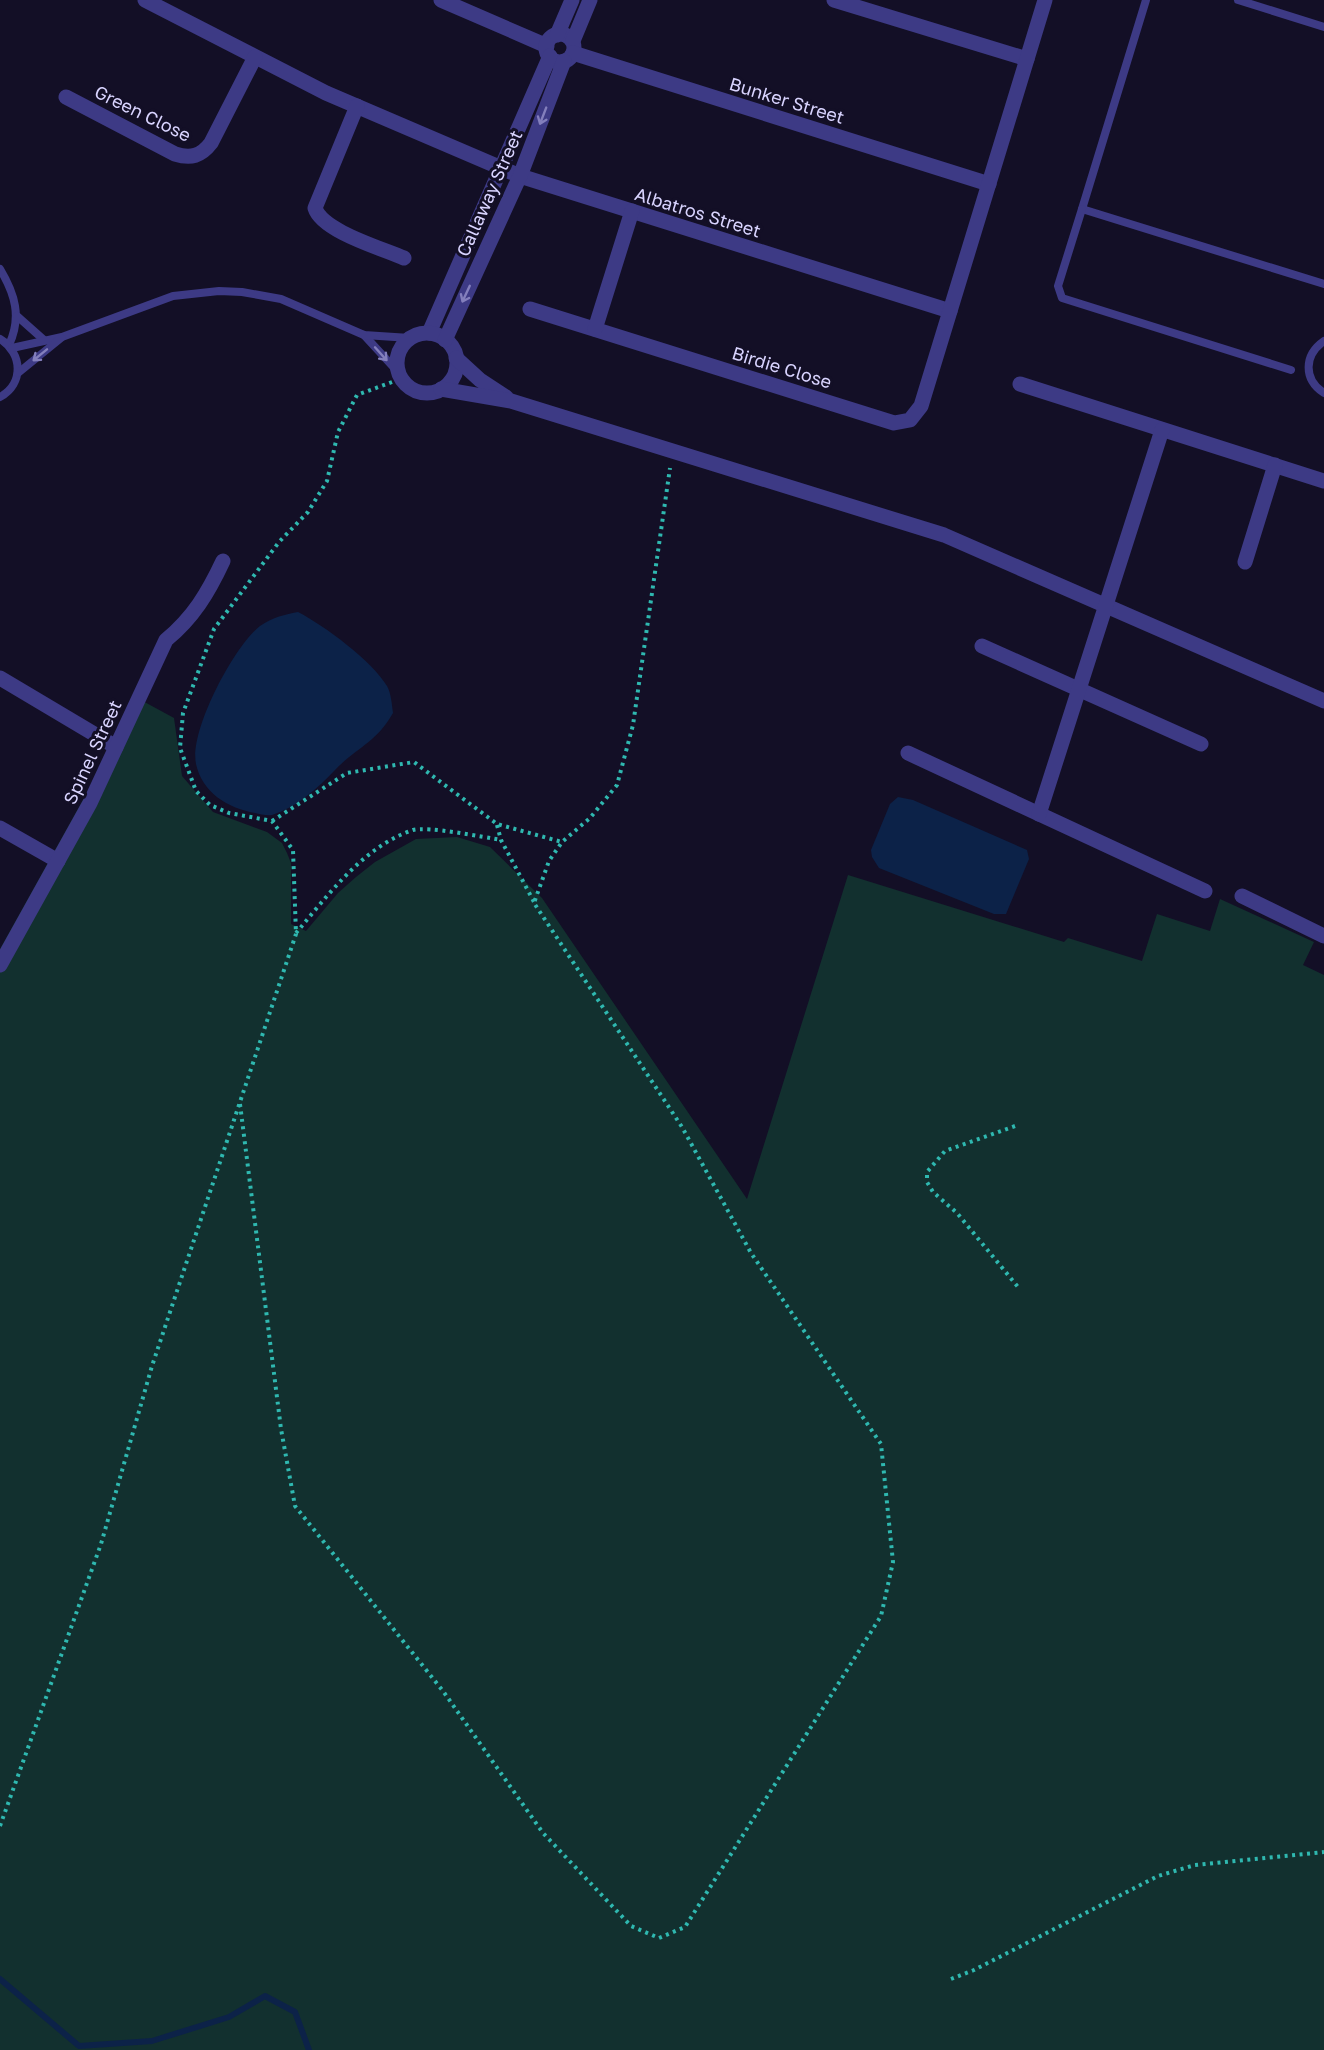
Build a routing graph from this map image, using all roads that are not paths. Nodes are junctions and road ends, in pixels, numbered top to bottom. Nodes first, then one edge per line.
1 (145, 0) edge
2 (441, 0) edge
3 (572, 0) edge
4 (590, 0) edge
5 (834, 0) edge
6 (1045, 0) edge
7 (1146, 0) edge
8 (1238, 0) edge
9 (1324, 27) edge
10 (561, 49) junction
11 (255, 57) junction
12 (1027, 59) junction
13 (66, 97) dead end
14 (357, 106) junction
15 (502, 167) junction
16 (520, 176) junction
17 (989, 184) junction
18 (1082, 209) junction
19 (632, 211) junction
20 (404, 258) dead end
21 (0, 268) edge
22 (1324, 284) edge
23 (530, 309) dead end
24 (950, 311) junction
25 (17, 316) junction
26 (595, 329) junction
27 (429, 333) junction
28 (364, 335) junction
29 (62, 337) junction
30 (410, 338) junction
31 (0, 339) edge
32 (44, 340) junction
33 (445, 340) junction
34 (1324, 341) edge
35 (10, 346) junction
36 (456, 358) junction
37 (1291, 370) dead end
38 (18, 373) junction
39 (400, 376) junction
40 (1020, 384) dead end
41 (441, 389) junction
42 (1324, 393) edge
43 (0, 397) edge
44 (511, 400) junction
45 (1162, 429) junction
46 (1275, 465) junction
47 (1324, 481) edge
48 (223, 561) dead end
49 (1245, 561) dead end
50 (1106, 604) junction
51 (982, 646) dead end
52 (0, 678) edge
53 (1080, 690) junction
54 (1324, 701) edge
55 (1201, 744) dead end
56 (116, 747) junction
57 (908, 753) dead end
58 (1040, 814) junction
59 (0, 828) edge
60 (58, 861) junction
61 (1205, 891) dead end
62 (1242, 896) dead end
63 (1324, 936) edge
64 (0, 965) edge

1 - 11 street, Albatros Street
2 - 10 street, Bunker Street
3 - 10 street, Callaway Street
4 - 10 street, Callaway Street
5 - 12 street
6 - 12 street
7 - 18 lane
8 - 9 lane
10 - 15 street, Callaway Street
10 -> 16 street, Callaway Street
10 - 17 street, Bunker Street
11 - 13 street, Green Close
11 - 14 street, Albatros Street
12 - 17 street
14 - 15 street, Albatros Street
14 - 20 street
15 - 16 street, Albatros Street
15 - 27 street, Callaway Street
16 - 19 street, Albatros Street
16 -> 33 street, Callaway Street
17 - 24 street
18 - 22 lane
18 - 37 lane
19 - 24 street, Albatros Street
19 - 26 street
21 - 25 lane
23 - 26 street, Birdie Close
24 - 26 street, Birdie Close
25 - 32 lane
25 - 35 lane
27 - 30 street
27 - 33 street
28 - 29 lane
28 - 30 lane
28 -> 39 lane
29 - 32 lane
29 -> 38 lane
30 - 39 street
31 - 35 lane
32 - 35 lane
33 - 36 street
34 - 42 lane
35 - 38 lane
36 - 41 street
36 - 44 street
38 - 43 lane
39 - 41 street
40 - 45 street
41 - 44 street
44 - 50 street
45 - 46 street
45 - 50 street
46 - 47 street
46 - 49 street
48 - 56 street, Spinel Street
50 - 53 street
50 - 54 street
51 - 53 street
52 - 56 street
53 - 55 street
53 - 58 street
56 - 60 street, Spinel Street
57 - 58 street
58 - 61 street
59 - 60 street
60 - 64 street, Spinel Street
62 - 63 street

